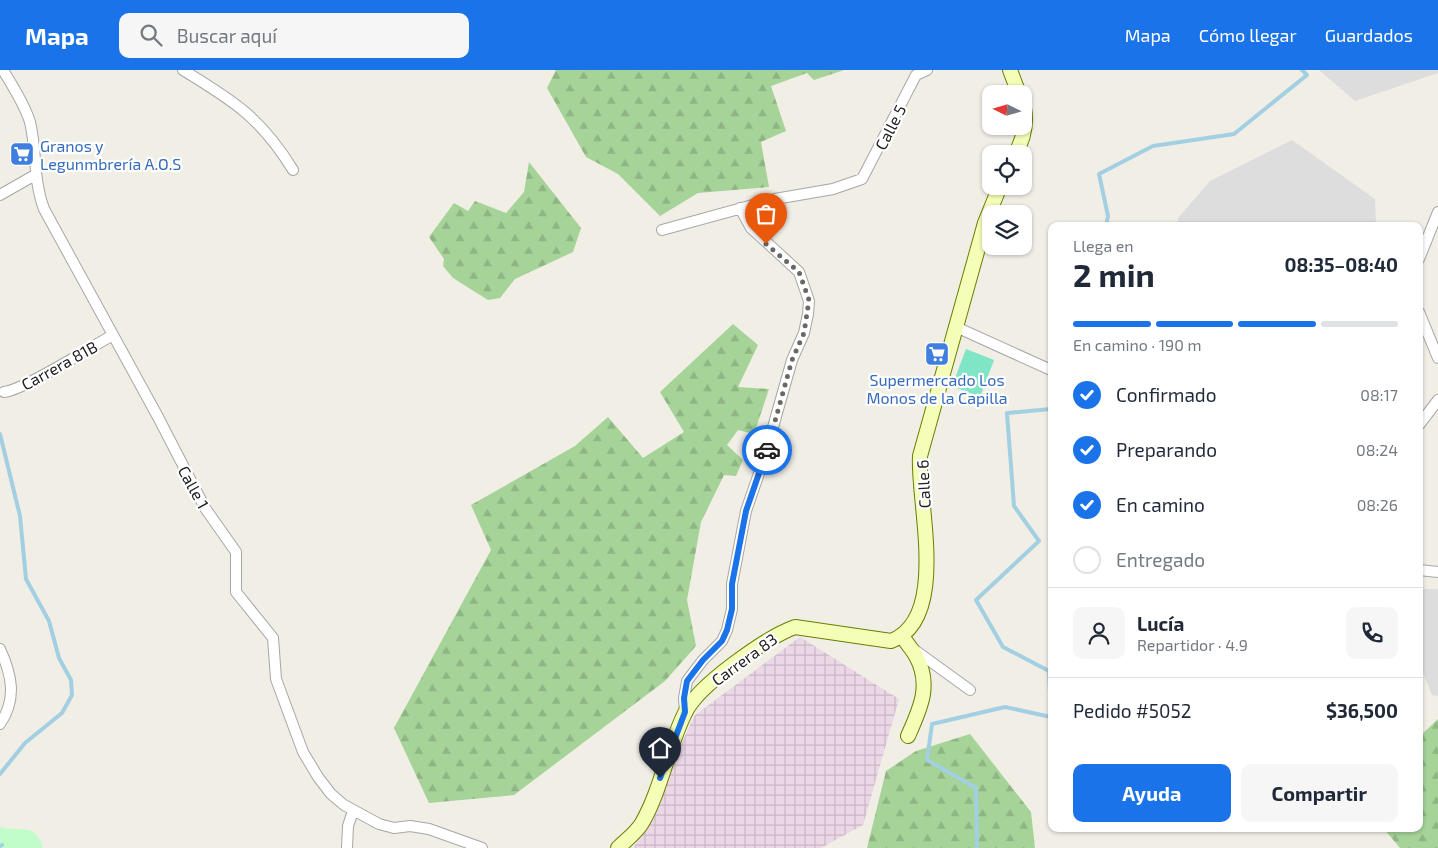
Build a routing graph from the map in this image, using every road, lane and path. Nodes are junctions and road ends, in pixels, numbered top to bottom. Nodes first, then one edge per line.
1 (3, 70) edge
2 (183, 70) edge
3 (927, 70) edge
4 (1010, 70) edge
5 (1016, 85) edge
6 (293, 170) dead end
7 (35, 175) junction
8 (996, 195) edge
9 (0, 196) edge
10 (740, 208) junction
11 (1438, 212) edge
12 (662, 230) dead end
13 (1423, 249) edge
14 (1423, 322) edge
15 (956, 327) junction
16 (113, 335) junction
17 (1438, 358) edge
18 (1048, 369) edge
19 (4, 392) dead end
20 (1438, 400) edge
21 (1423, 420) edge
22 (1423, 570) edge
23 (1438, 572) edge
24 (905, 641) junction
25 (0, 649) edge
26 (970, 690) dead end
27 (685, 712) junction
28 (0, 724) edge
29 (908, 736) dead end
30 (352, 811) junction
31 (347, 848) edge
32 (482, 848) edge
33 (618, 848) edge

1 - 7 street, Calle 1
2 - 6 street
3 - 10 street, Calle 5
4 - 5 street
7 - 9 street
7 - 16 street, Calle 1
8 - 15 street, Calle 6
10 - 12 street
10 - 27 street
11 - 13 street
14 - 17 street
15 - 18 street
15 - 24 street, Calle 6
16 - 19 street, Carrera 81B
16 - 30 street, Calle 1
20 - 21 street
22 - 23 street
24 - 26 street
24 - 27 street, Carrera 83
24 - 29 street
25 - 28 street
27 - 33 street, Carrera 83
30 - 31 street
30 - 32 street, Calle 1

